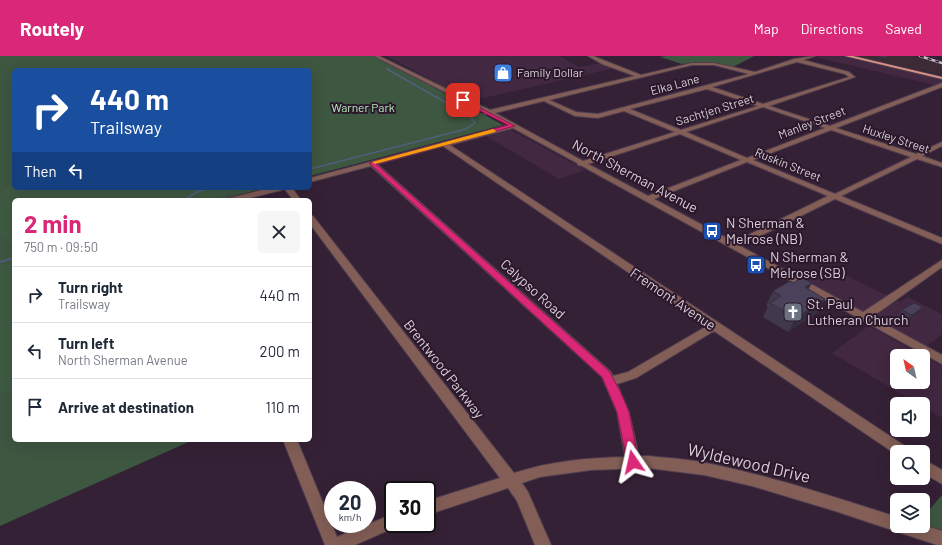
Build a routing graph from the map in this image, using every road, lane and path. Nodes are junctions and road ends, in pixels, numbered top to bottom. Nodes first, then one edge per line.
1 (376, 56) edge
2 (384, 56) edge
3 (590, 56) edge
4 (813, 56) edge
5 (844, 56) edge
6 (847, 56) edge
7 (855, 57) edge
8 (796, 60) junction
9 (755, 74) junction
10 (641, 76) junction
11 (942, 76) edge
12 (430, 82) junction
13 (942, 85) edge
14 (706, 87) junction
15 (544, 99) junction
16 (763, 106) junction
17 (625, 109) junction
18 (485, 113) junction
19 (510, 126) junction
20 (830, 128) junction
21 (680, 132) junction
22 (444, 144) junction
23 (942, 144) edge
24 (916, 157) junction
25 (747, 160) junction
26 (372, 163) junction
27 (580, 164) junction
28 (942, 165) edge
29 (312, 179) edge
30 (271, 190) edge
31 (835, 196) junction
32 (241, 198) edge
33 (646, 199) junction
34 (312, 221) edge
35 (942, 240) edge
36 (733, 246) junction
37 (942, 263) edge
38 (864, 317) junction
39 (714, 326) junction
40 (942, 360) edge
41 (610, 382) junction
42 (291, 442) edge
43 (892, 445) edge
44 (633, 462) junction
45 (930, 470) edge
46 (942, 478) edge
47 (510, 480) junction
48 (436, 505) edge
49 (890, 522) edge
50 (384, 525) edge
51 (924, 533) edge
52 (942, 539) edge
53 (333, 545) edge
54 (337, 545) edge
55 (543, 545) edge

1 - 12 street, North Sherman Avenue
2 - 12 street, North Sherman Avenue
3 - 10 street
4 - 8 street, Elka Lane
5 - 7 main road
6 - 7 main road
7 - 11 main road
8 - 9 street, Elka Lane
8 - 16 street, Sachtjen Street
9 - 10 street
9 - 14 street, Elka Lane
10 - 15 street
12 - 18 street, North Sherman Avenue
13 - 20 street, Manley Street
14 - 16 street, Huxley Street
14 - 17 street, Elka Lane
15 - 17 street, Elka Lane
15 - 18 street
16 - 20 street, Huxley Street
16 - 21 street, Sachtjen Street
17 - 21 street, Ruskin Street
18 - 19 street, North Sherman Avenue
19 - 22 street
19 - 27 street, North Sherman Avenue
20 - 24 street, Huxley Street
20 - 25 street, Manley Street
21 - 25 street, Ruskin Street
21 - 27 street, Sachtjen Street
22 - 26 street
22 - 39 street, Fremont Avenue
23 - 24 street
24 - 28 street, Huxley Street
24 - 31 street
25 - 31 street, Ruskin Street
25 - 33 street, Manley Street
26 - 29 street
26 - 41 street, Calypso Road
27 - 33 street, North Sherman Avenue
30 - 32 street
31 - 35 street, Ruskin Street
31 - 36 street
33 - 36 street, North Sherman Avenue
34 - 47 street, Brentwood Parkway
36 - 38 street, North Sherman Avenue
37 - 38 street
38 - 40 street, North Sherman Avenue
39 - 41 street
39 - 43 street, Fremont Avenue
41 - 44 street, Calypso Road
42 - 53 street
44 - 47 street, Wyldewood Drive
44 - 49 street, Wyldewood Drive
45 - 46 street
47 - 48 street, Wyldewood Drive
47 - 55 street, Brentwood Parkway
50 - 54 street
51 - 52 street

